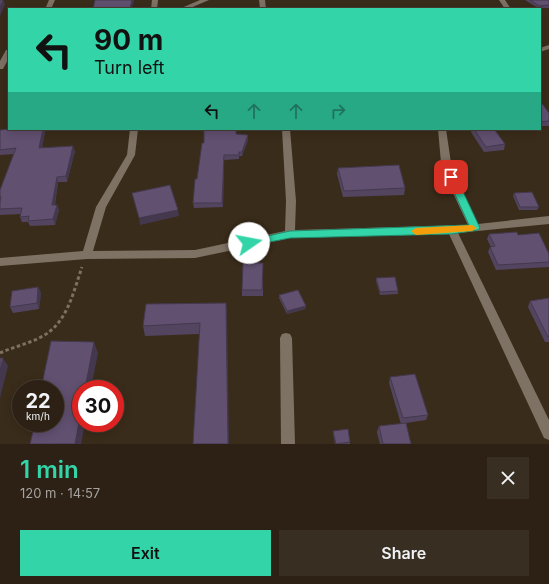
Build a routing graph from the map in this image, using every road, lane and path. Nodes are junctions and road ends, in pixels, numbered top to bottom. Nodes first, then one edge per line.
1 (206, 0) edge
2 (185, 8) edge
3 (8, 54) edge
4 (3, 64) edge
5 (134, 130) edge
6 (286, 130) edge
7 (442, 130) edge
8 (549, 220) edge
9 (475, 228) junction
10 (452, 230) junction
11 (290, 234) junction
12 (87, 255) junction
13 (0, 262) edge
14 (286, 338) dead end
15 (0, 353) edge
16 (549, 434) edge
17 (288, 444) edge

1 - 2 street
3 - 4 street
5 - 12 street
6 - 11 street
7 - 9 street
8 - 9 street
9 - 10 street
10 - 11 street
10 - 16 street
11 - 12 street
12 - 13 street
12 - 15 path
14 - 17 street

